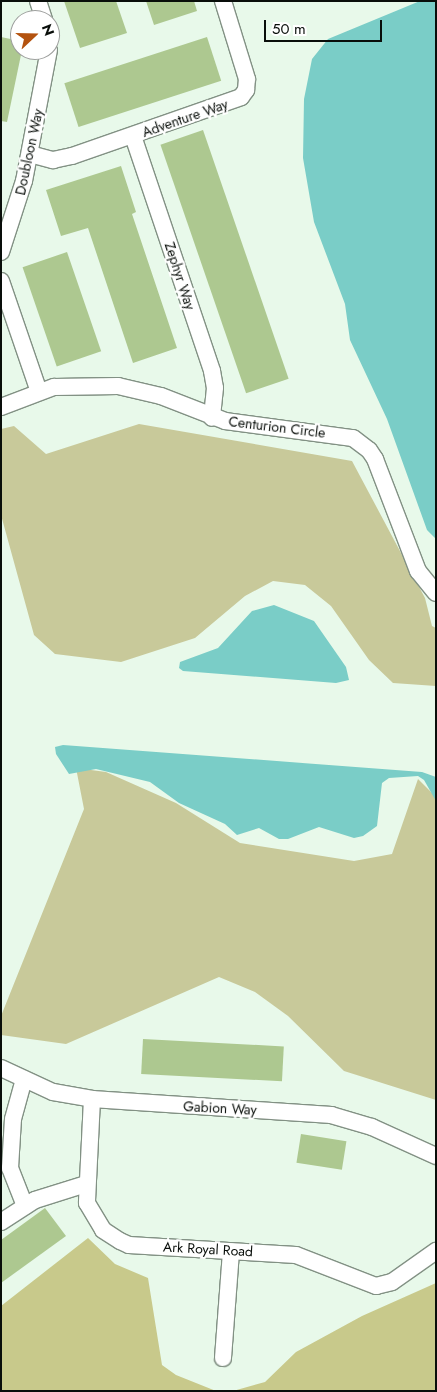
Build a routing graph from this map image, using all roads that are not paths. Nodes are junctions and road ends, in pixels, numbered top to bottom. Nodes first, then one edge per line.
1 (223, 1) edge
2 (47, 60) edge
3 (133, 136) junction
4 (30, 154) junction
5 (1, 252) edge
6 (1, 281) edge
7 (39, 392) junction
8 (1, 407) edge
9 (212, 418) junction
10 (436, 593) edge
11 (1, 1068) edge
12 (24, 1079) junction
13 (92, 1099) junction
14 (436, 1156) edge
15 (86, 1184) junction
16 (25, 1206) junction
17 (1, 1222) edge
18 (231, 1251) junction
19 (436, 1251) edge
20 (223, 1358) dead end

1 - 3 street, Adventure Way
2 - 4 street, Doubloon Way
3 - 4 street, Adventure Way
3 - 9 street, Zephyr Way
4 - 5 street, Doubloon Way
6 - 7 street
7 - 8 street, Centurion Circle
7 - 9 street, Centurion Circle
9 - 10 street, Centurion Circle
11 - 12 street, Gabion Way
12 - 13 street, Gabion Way
12 - 16 street
13 - 14 street, Gabion Way
13 - 15 street, Ark Royal Road
15 - 16 street
15 - 18 street, Ark Royal Road
16 - 17 street
18 - 19 street, Ark Royal Road
18 - 20 street

